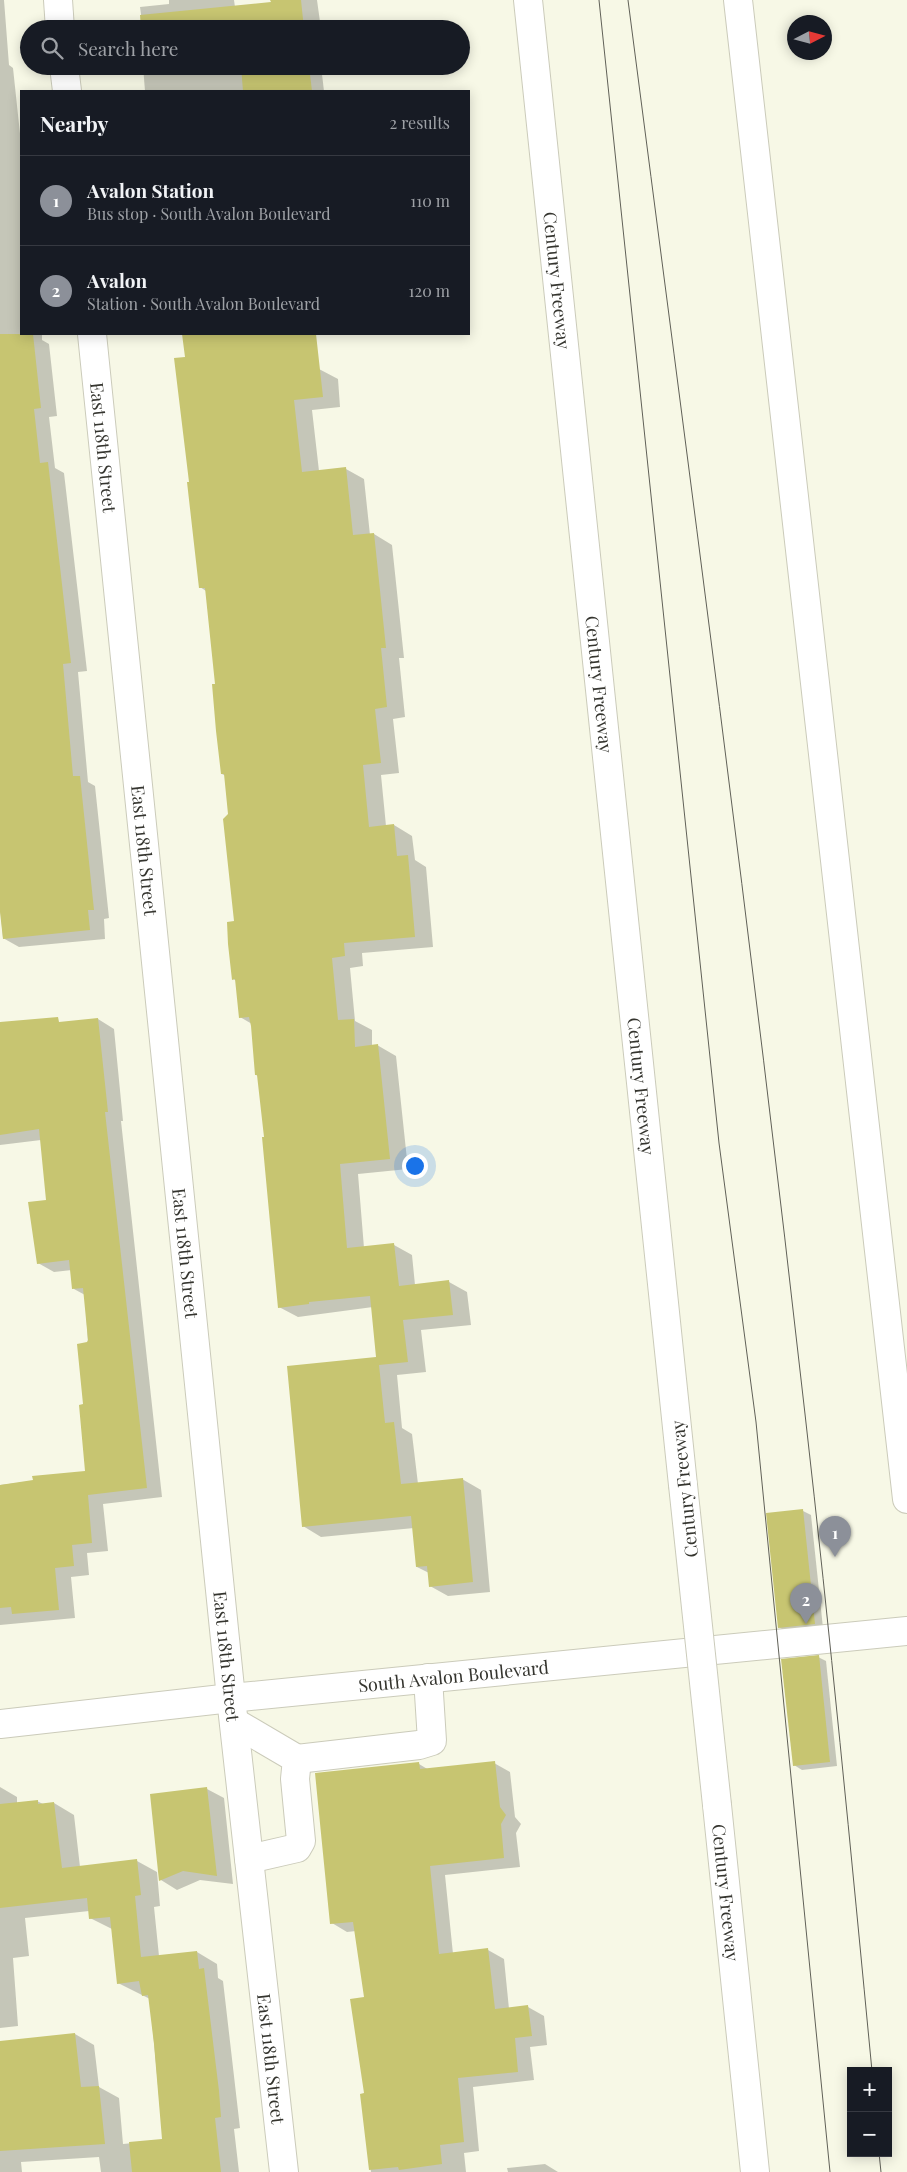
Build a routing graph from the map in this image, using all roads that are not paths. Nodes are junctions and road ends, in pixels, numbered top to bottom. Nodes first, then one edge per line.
1 (58, 0) edge
2 (528, 0) edge
3 (738, 0) edge
4 (59, 20) edge
5 (65, 75) edge
6 (67, 90) edge
7 (92, 335) edge
8 (907, 1499) edge
9 (907, 1631) edge
10 (428, 1678) junction
11 (233, 1710) junction
12 (0, 1724) edge
13 (297, 1759) junction
14 (249, 1859) junction
15 (284, 2172) edge
16 (755, 2172) edge

1 - 4 main road
2 - 16 main road, Century Freeway, bridge
3 - 8 main road
5 - 6 main road
7 - 11 main road, East 118th Street
9 - 10 main road, South Avalon Boulevard
10 - 11 main road, South Avalon Boulevard
10 - 13 main road
11 - 12 main road, South Avalon Boulevard
11 - 13 main road
11 - 14 main road, East 118th Street
13 - 14 main road
14 - 15 main road, East 118th Street

